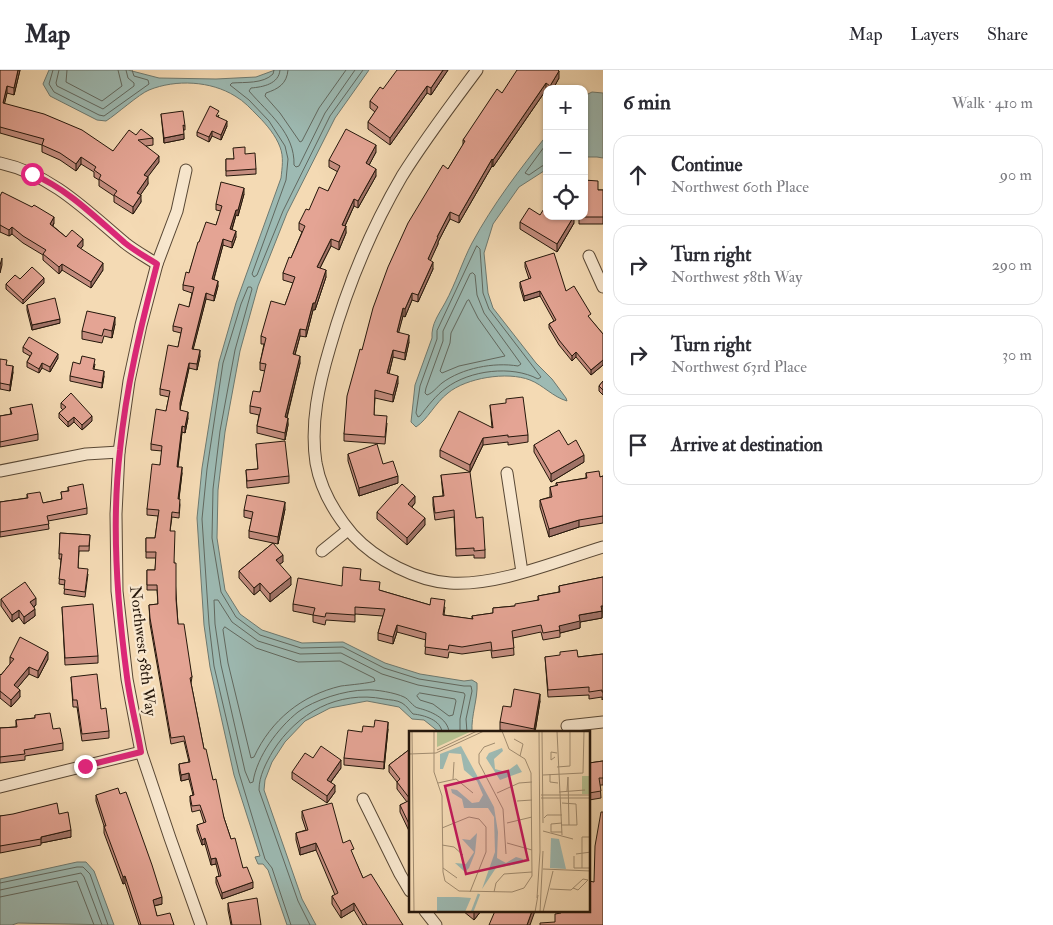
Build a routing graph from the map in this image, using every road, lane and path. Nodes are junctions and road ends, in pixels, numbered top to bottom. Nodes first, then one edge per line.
1 (477, 70) edge
2 (0, 163) edge
3 (186, 170) dead end
4 (589, 256) dead end
5 (157, 264) junction
6 (603, 287) edge
7 (119, 452) junction
8 (0, 471) edge
9 (507, 474) dead end
10 (348, 530) junction
11 (603, 547) edge
12 (322, 552) dead end
13 (522, 572) junction
14 (603, 722) edge
15 (567, 726) dead end
16 (141, 752) junction
17 (0, 787) edge
18 (363, 799) dead end
19 (409, 888) edge
20 (426, 912) edge
21 (201, 925) edge
22 (436, 925) edge

1 - 10 street
2 - 5 street
3 - 5 street, Northwest 58th Way
4 - 6 street
5 - 7 street, Northwest 58th Way
7 - 8 street
7 - 16 street, Northwest 58th Way
9 - 13 street
10 - 12 street
10 - 13 street
11 - 13 street
14 - 15 street
16 - 17 street
16 - 21 street, Northwest 58th Way
18 - 19 street
20 - 22 street

